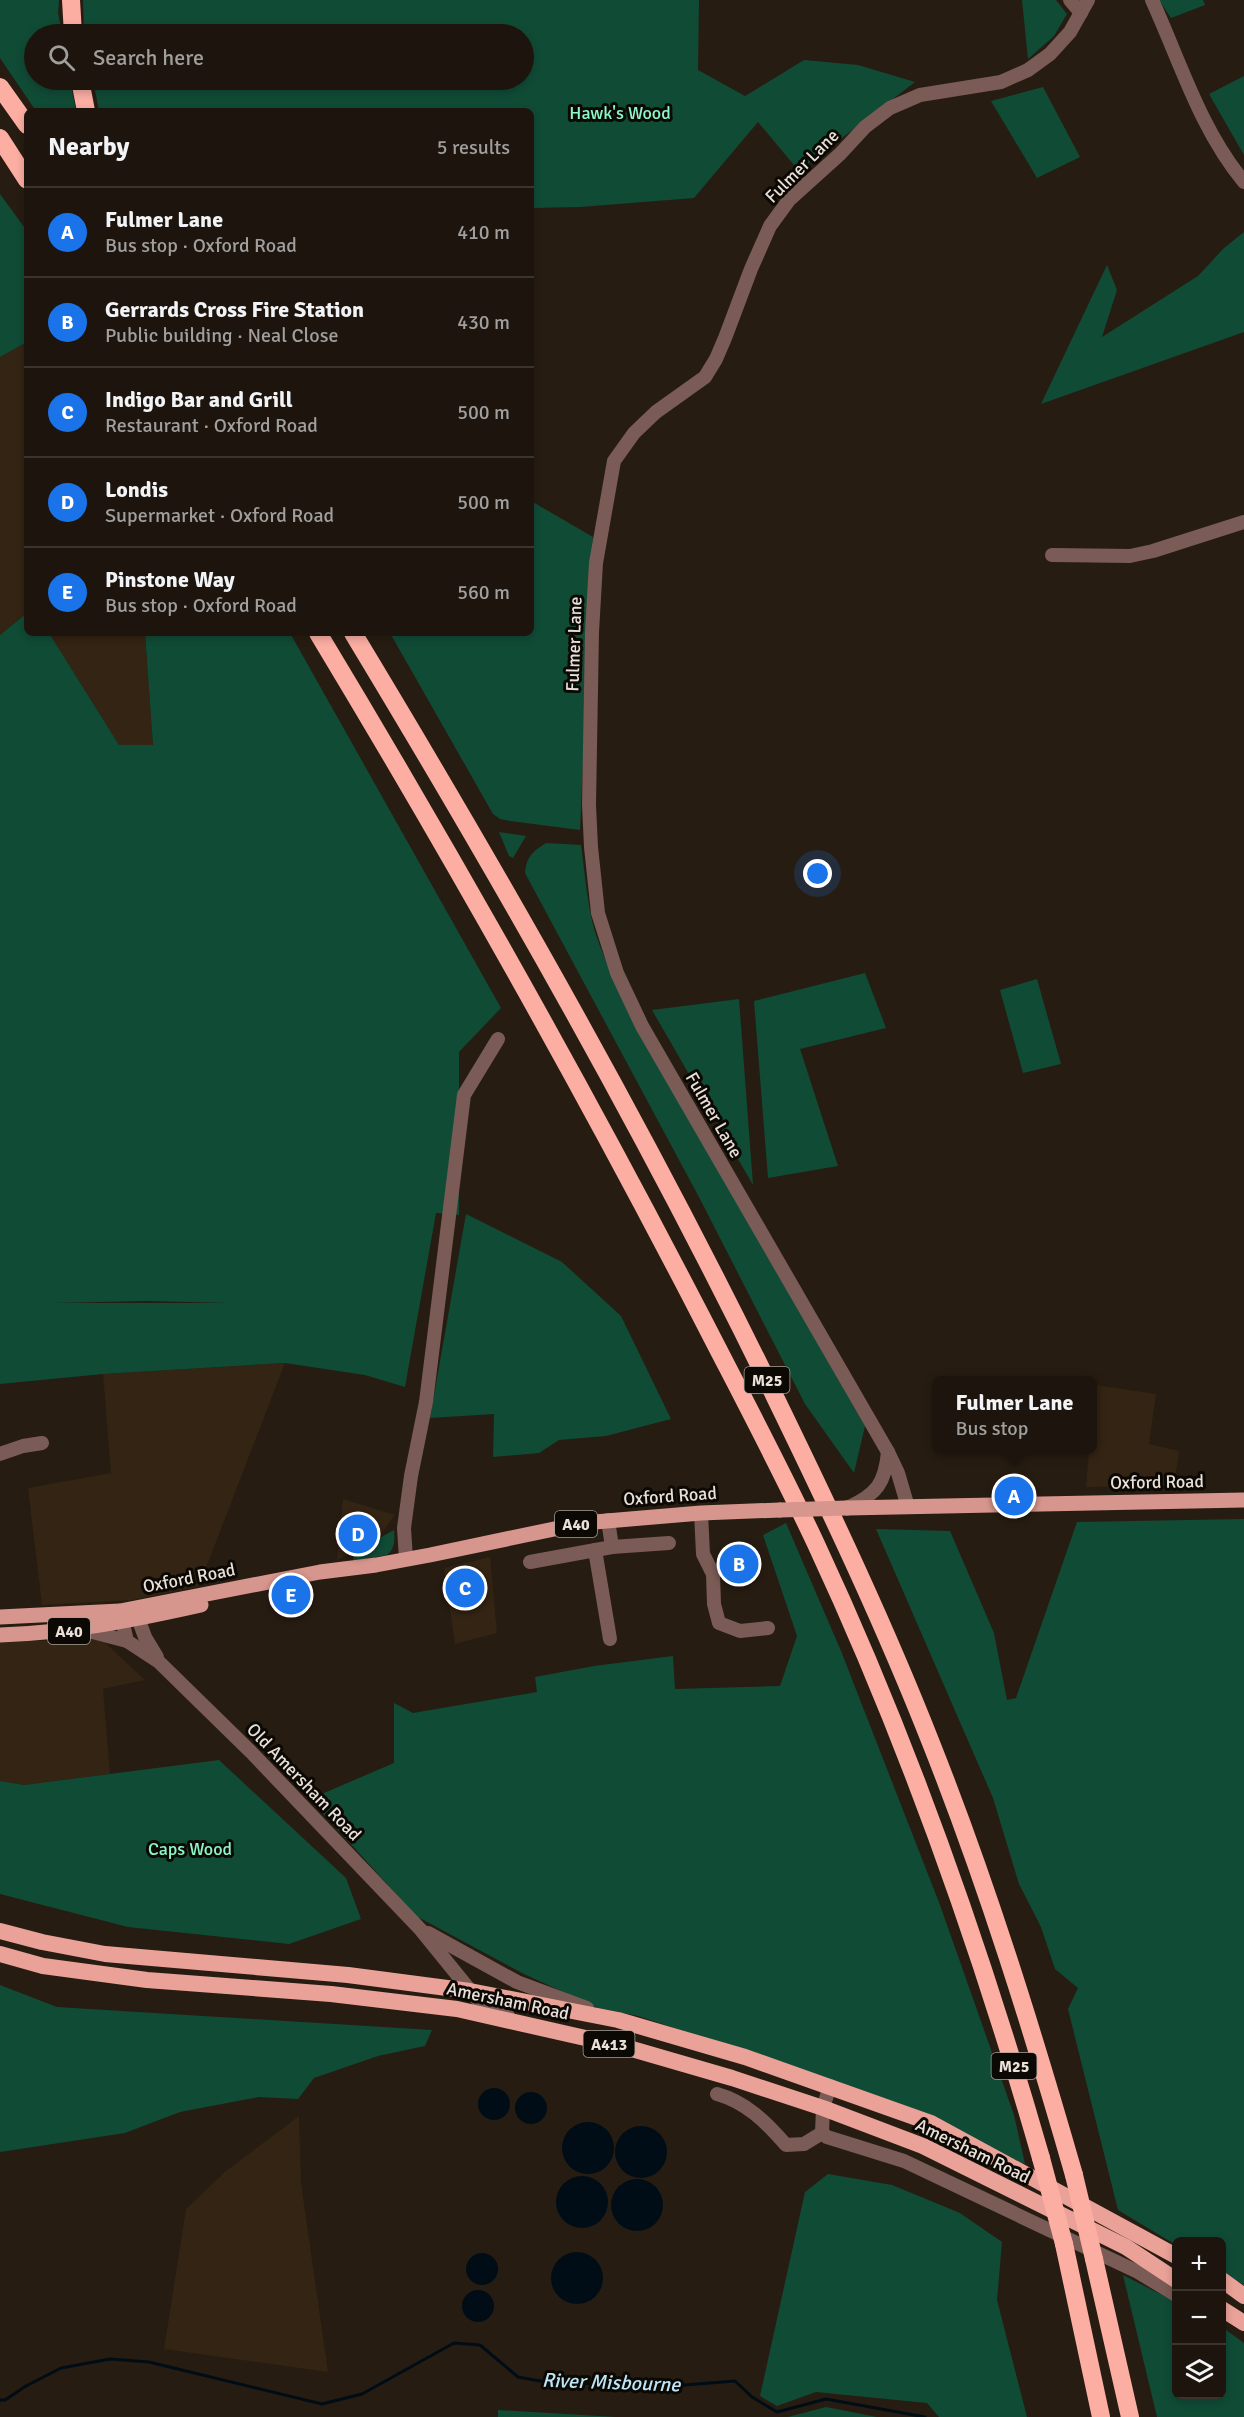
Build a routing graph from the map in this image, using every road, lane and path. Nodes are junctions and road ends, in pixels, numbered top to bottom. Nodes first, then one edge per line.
1 (71, 0) edge
2 (1070, 0) edge
3 (1088, 0) edge
4 (1152, 0) edge
5 (1081, 13) junction
6 (72, 24) edge
7 (0, 87) edge
8 (82, 90) edge
9 (85, 108) edge
10 (24, 121) edge
11 (0, 138) edge
12 (6, 151) edge
13 (24, 176) edge
14 (1244, 182) edge
15 (1244, 522) edge
16 (1052, 555) dead end
17 (320, 636) edge
18 (355, 636) edge
19 (498, 1039) dead end
20 (42, 1443) dead end
21 (888, 1452) junction
22 (0, 1454) edge
23 (1244, 1500) edge
24 (908, 1507) junction
25 (847, 1508) junction
26 (701, 1513) junction
27 (608, 1520) junction
28 (669, 1543) dead end
29 (612, 1547) junction
30 (595, 1550) junction
31 (405, 1559) junction
32 (530, 1562) dead end
33 (129, 1615) junction
34 (0, 1617) edge
35 (0, 1628) edge
36 (768, 1628) dead end
37 (81, 1629) junction
38 (0, 1635) edge
39 (610, 1639) dead end
40 (127, 1641) junction
41 (159, 1662) junction
42 (421, 1929) junction
43 (0, 1931) edge
44 (0, 1954) edge
45 (470, 1991) junction
46 (618, 2020) junction
47 (524, 2023) junction
48 (830, 2086) junction
49 (717, 2094) dead end
50 (823, 2108) junction
51 (822, 2133) junction
52 (1172, 2254) edge
53 (1172, 2277) edge
54 (1226, 2283) edge
55 (1172, 2293) edge
56 (1244, 2296) edge
57 (1226, 2312) edge
58 (1244, 2323) edge
59 (1101, 2417) edge
60 (1130, 2417) edge

1 - 6 highway
2 - 5 street
3 - 5 street, Fulmer Lane
4 - 14 street
5 - 21 street, Fulmer Lane
7 - 10 highway
8 - 9 highway
11 - 12 highway
12 - 13 highway
15 - 16 street
17 - 59 highway, M25, bridge
18 - 60 highway, M25, bridge
19 - 31 street
20 - 22 street
21 - 24 street, Fulmer Lane
21 - 25 street
23 - 24 main road, Oxford Road / A40
24 - 25 main road, Oxford Road / A40
25 - 26 main road, Oxford Road / A40, bridge
26 - 27 main road, Oxford Road / A40
26 - 36 street
27 - 29 street
27 - 31 main road, Oxford Road / A40
28 - 29 street
29 - 30 street
30 - 32 street
30 - 39 street
31 - 33 main road, Oxford Road / A40
33 - 34 main road, Oxford Road / A40
33 - 37 main road, A40
33 - 40 street
33 - 41 street, Old Amersham Road
35 - 38 street
37 - 38 main road, A40
37 - 40 street, Old Amersham Road
40 - 41 street, Old Amersham Road
41 - 42 street, Old Amersham Road
42 - 45 street, Old Amersham Road
42 - 46 street, Old Amersham Road
43 - 45 highway, A413
44 - 47 highway, Amersham Road / A413
45 - 46 highway, A413
45 - 47 street, Old Amersham Road
46 - 48 highway, A413
47 - 50 highway, Amersham Road / A413
48 - 50 street
48 - 52 highway, A413
49 - 51 street
50 - 51 street
50 - 53 highway, Amersham Road / A413
51 - 55 street
54 - 56 highway
57 - 58 highway

